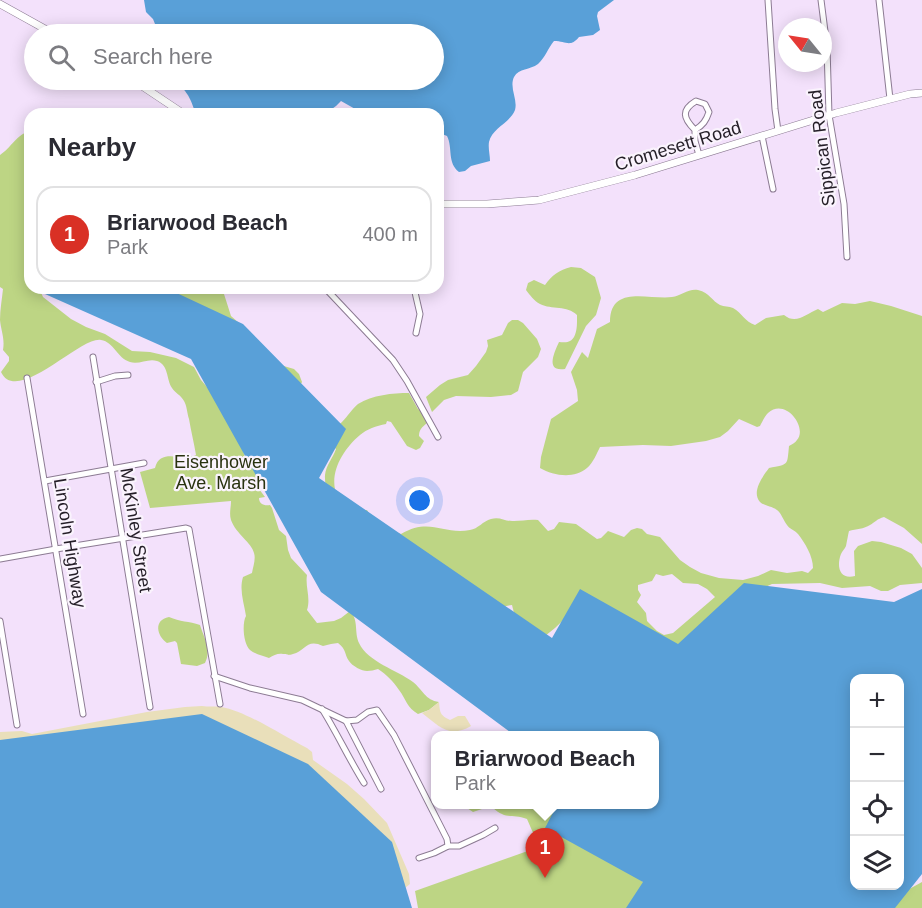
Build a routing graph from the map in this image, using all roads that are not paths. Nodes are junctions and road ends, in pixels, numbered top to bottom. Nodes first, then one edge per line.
1 (768, 0) edge
2 (821, 0) edge
3 (879, 0) edge
4 (0, 4) edge
5 (36, 24) edge
6 (148, 90) edge
7 (922, 93) edge
8 (890, 99) junction
9 (175, 108) edge
10 (830, 115) junction
11 (694, 130) junction
12 (778, 131) junction
13 (762, 136) junction
14 (699, 155) junction
15 (773, 189) dead end
16 (444, 204) edge
17 (847, 257) dead end
18 (331, 294) edge
19 (415, 294) edge
20 (417, 333) dead end
21 (93, 357) dead end
22 (128, 375) dead end
23 (27, 378) dead end
24 (96, 382) junction
25 (438, 437) dead end
26 (144, 464) dead end
27 (111, 469) junction
28 (45, 481) junction
29 (122, 538) junction
30 (56, 549) junction
31 (0, 559) edge
32 (0, 621) edge
33 (214, 676) junction
34 (220, 704) dead end
35 (150, 707) dead end
36 (322, 709) junction
37 (83, 714) dead end
38 (346, 721) junction
39 (17, 724) dead end
40 (364, 783) dead end
41 (381, 789) dead end
42 (431, 808) edge
43 (432, 809) edge
44 (495, 828) dead end
45 (448, 846) junction
46 (419, 858) dead end

1 - 12 street
2 - 10 street, Sippican Road
3 - 8 street
4 - 5 street
6 - 9 street
7 - 8 street, Cromesett Road
8 - 10 street, Cromesett Road
10 - 12 street, Cromesett Road
10 - 17 street, Sippican Road
11 - 11 street
11 - 14 street
12 - 13 street, Cromesett Road
13 - 14 street, Cromesett Road
13 - 15 street
14 - 16 street, Cromesett Road
18 - 25 street
19 - 20 street
21 - 24 street, McKinley Street
22 - 24 street
23 - 28 street, Lincoln Highway
24 - 27 street, McKinley Street
26 - 27 street
27 - 28 street
27 - 29 street, McKinley Street
28 - 30 street, Lincoln Highway
29 - 30 street
29 - 33 street
29 - 35 street, McKinley Street
30 - 31 street
30 - 37 street, Lincoln Highway
32 - 39 street
33 - 34 street
33 - 36 street
36 - 38 street
36 - 40 street
38 - 41 street
38 - 42 street
43 - 45 street
44 - 45 street
45 - 46 street

